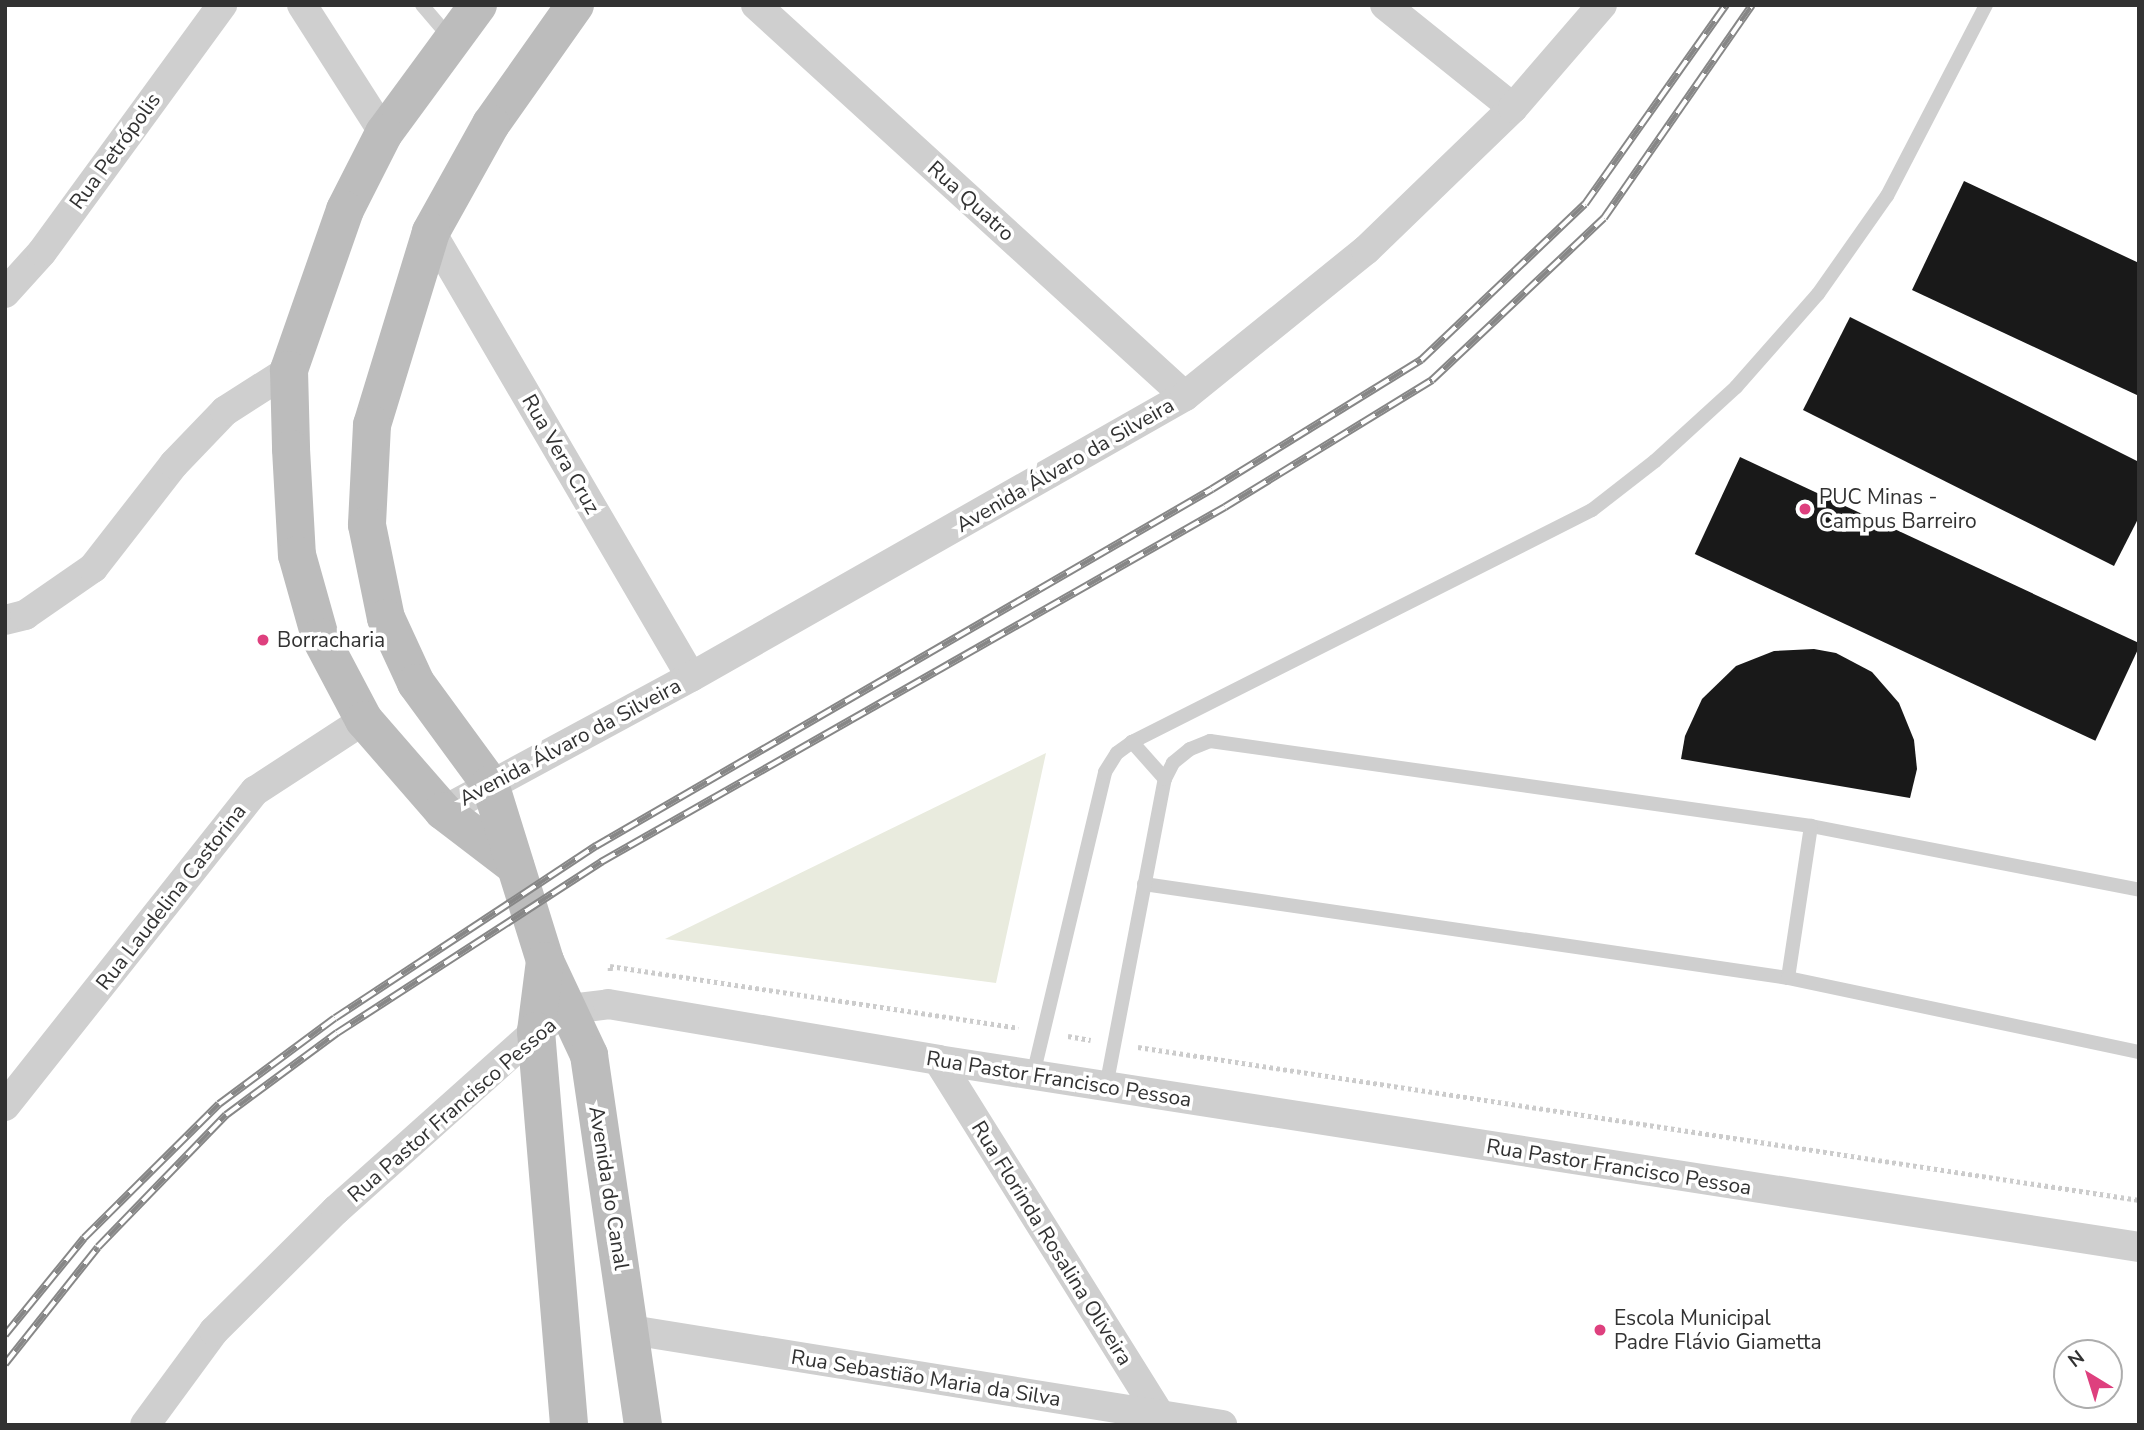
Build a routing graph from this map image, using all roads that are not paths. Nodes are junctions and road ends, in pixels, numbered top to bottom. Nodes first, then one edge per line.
1 (222, 5) edge
2 (302, 5) edge
3 (422, 5) edge
4 (478, 5) edge
5 (575, 5) edge
6 (755, 5) edge
7 (1385, 5) edge
8 (1602, 5) edge
9 (1986, 5) edge
10 (452, 40) junction
11 (1513, 108) junction
12 (384, 133) junction
13 (432, 232) junction
14 (5, 293) edge
15 (289, 370) junction
16 (1185, 396) junction
17 (5, 620) edge
18 (691, 677) junction
19 (364, 720) junction
20 (1132, 742) junction
21 (1165, 779) junction
22 (491, 784) junction
23 (443, 811) junction
24 (1811, 826) junction
25 (514, 866) junction
26 (1144, 884) junction
27 (2139, 890) edge
28 (545, 961) junction
29 (1788, 978) junction
30 (570, 1009) junction
31 (536, 1031) junction
32 (2139, 1052) edge
33 (938, 1060) junction
34 (1033, 1075) junction
35 (1106, 1087) junction
36 (5, 1106) edge
37 (2139, 1247) edge
38 (631, 1330) junction
39 (1164, 1420) edge
40 (145, 1425) edge
41 (569, 1425) edge
42 (643, 1425) edge
43 (1222, 1425) edge

1 - 14 street, Rua Petrópolis
2 - 12 street
3 - 10 lane
4 - 10 main road
5 - 13 main road
6 - 16 street, Rua Quatro
7 - 11 street
8 - 11 street, Avenida Álvaro da Silveira
9 - 20 lane
10 - 12 main road
11 - 16 street, Avenida Álvaro da Silveira
12 - 15 main road
13 - 18 street, Rua Vera Cruz
13 - 22 main road
15 - 17 street
15 - 19 main road
16 - 18 street, Avenida Álvaro da Silveira
18 - 22 street, Avenida Álvaro da Silveira
19 - 23 main road
19 - 36 street, Rua Laudelina Castorina
20 - 21 lane
20 - 34 lane
21 - 24 lane
21 - 26 lane
22 - 23 street, Avenida Álvaro da Silveira
22 - 25 main road, Avenida do Canal
23 - 25 main road
24 - 27 lane
24 - 29 lane
25 - 28 main road, Avenida do Canal
26 - 29 lane
26 - 35 lane
28 - 30 main road, Avenida do Canal
28 - 31 main road, Avenida do Canal
29 - 32 lane
30 - 31 street, Rua Pastor Francisco Pessoa
30 - 33 street, Rua Pastor Francisco Pessoa
30 - 38 main road, Avenida do Canal
31 - 40 street, Rua Pastor Francisco Pessoa
31 - 41 main road, Avenida do Canal
33 - 34 street, Rua Pastor Francisco Pessoa
33 - 39 street, Rua Florinda Rosalina Oliveira
34 - 35 street, Rua Pastor Francisco Pessoa
35 - 37 street, Rua Pastor Francisco Pessoa
38 - 39 street, Rua Sebastião Maria da Silva
38 - 42 main road, Avenida do Canal
39 - 43 street, Rua Sebastião Maria da Silva

